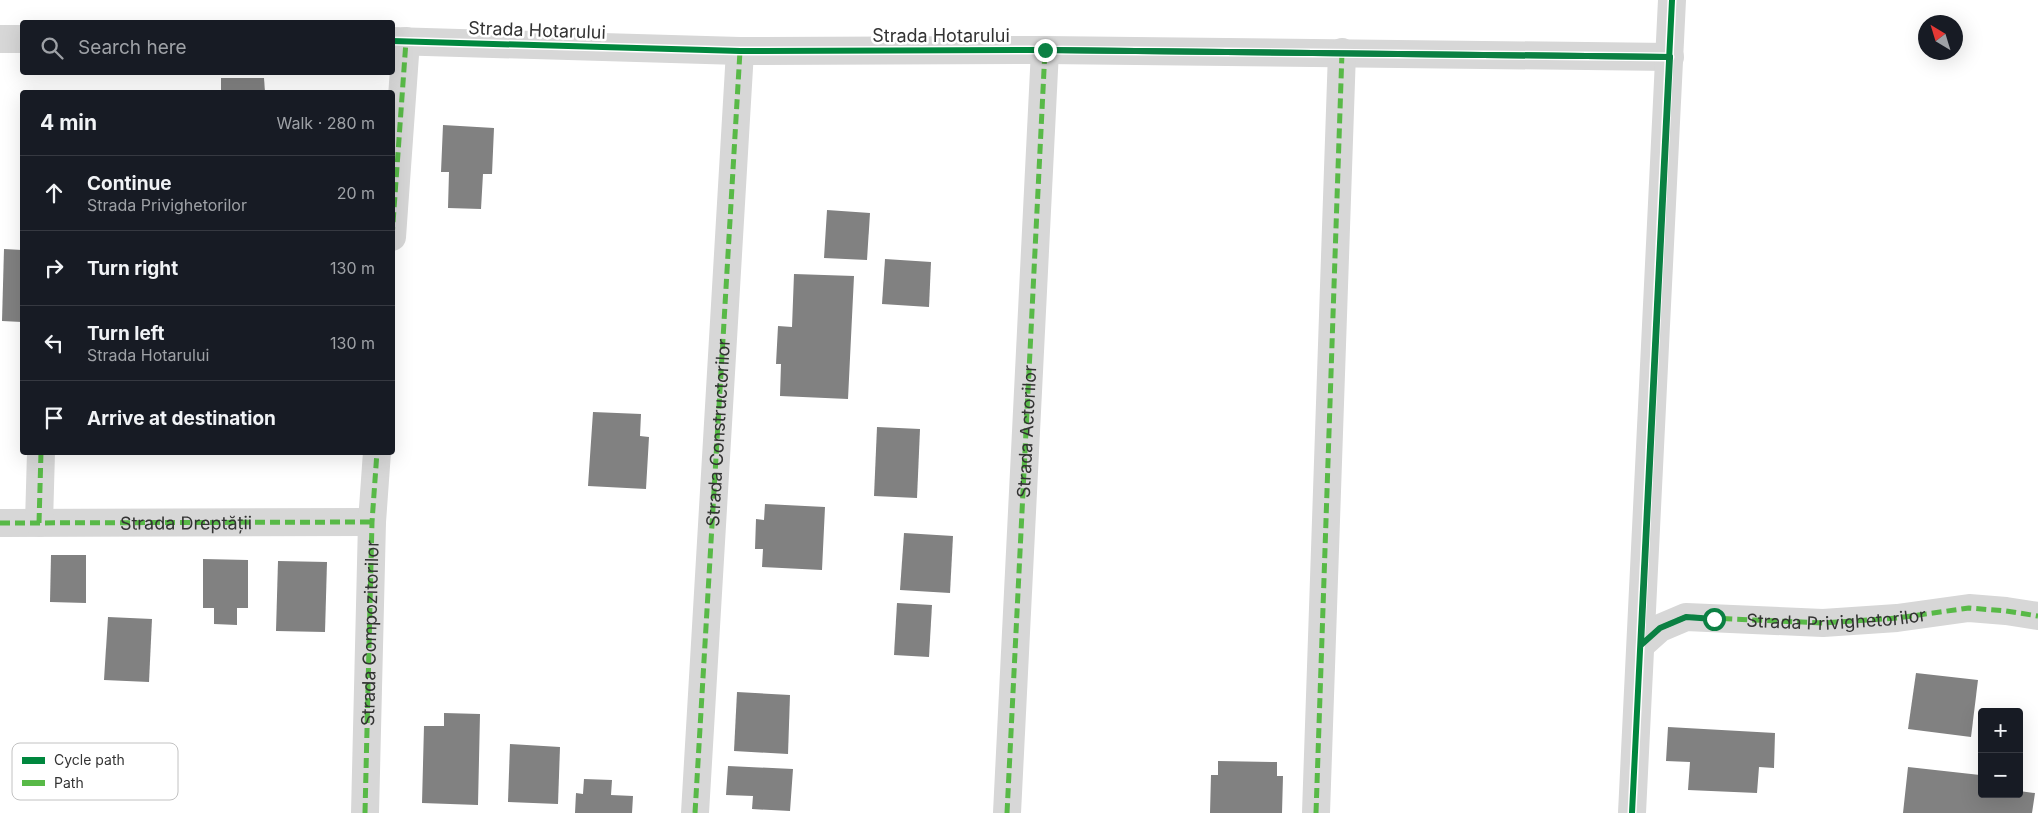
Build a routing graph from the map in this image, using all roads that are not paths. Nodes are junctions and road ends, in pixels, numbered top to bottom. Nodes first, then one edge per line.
1 (1672, 0) edge
2 (0, 39) edge
3 (20, 39) edge
4 (400, 41) edge
5 (1045, 50) junction
6 (740, 51) junction
7 (1342, 52) junction
8 (1670, 57) junction
9 (395, 164) edge
10 (41, 455) edge
11 (377, 455) edge
12 (0, 522) edge
13 (39, 522) junction
14 (372, 522) junction
15 (2038, 616) edge
16 (1641, 645) junction
17 (365, 813) edge
18 (695, 813) edge
19 (1007, 813) edge
20 (1316, 813) edge
21 (1632, 813) edge

1 - 8 street
2 - 3 street
4 - 6 street, Strada Hotarului
4 - 9 street
5 - 6 street, Strada Hotarului
5 - 7 street, Strada Hotarului
5 - 19 street, Strada Actorilor
6 - 18 street, Strada Constructorilor
7 - 8 street, Strada Hotarului
7 - 20 street
8 - 16 street
10 - 13 street
11 - 14 street, Strada Compozitorilor
12 - 13 street, Strada Dreptății
13 - 14 street, Strada Dreptății
14 - 17 street, Strada Compozitorilor
15 - 16 street, Strada Privighetorilor
16 - 21 street

